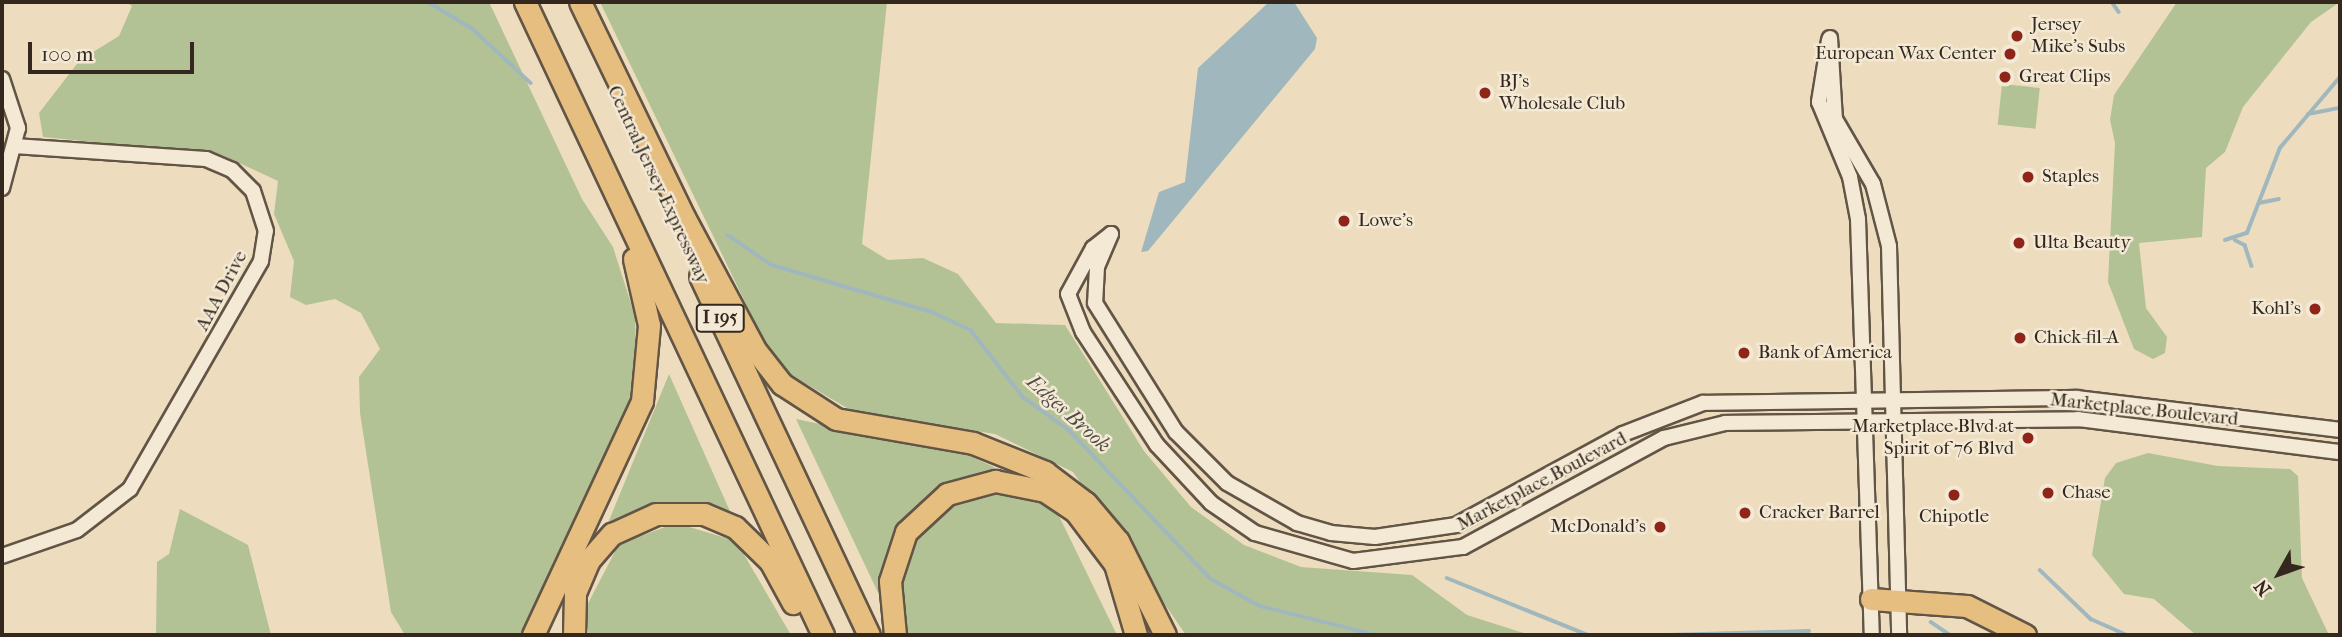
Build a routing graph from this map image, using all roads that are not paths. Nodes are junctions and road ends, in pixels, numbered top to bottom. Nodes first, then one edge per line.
1 (525, 2) edge
2 (571, 2) edge
3 (580, 2) edge
4 (548, 50) junction
5 (2, 79) edge
6 (17, 145) junction
7 (2, 188) edge
8 (1895, 399) junction
9 (1863, 400) junction
10 (1896, 419) junction
11 (1865, 420) junction
12 (2340, 430) edge
13 (2340, 452) edge
14 (2, 556) edge
15 (1871, 599) junction
16 (1898, 600) junction
17 (533, 635) edge
18 (574, 635) edge
19 (811, 635) edge
20 (823, 635) edge
21 (869, 635) edge
22 (895, 635) edge
23 (1136, 635) edge
24 (1165, 635) edge
25 (1872, 635) edge
26 (1899, 635) edge
27 (2025, 635) edge

1 - 4 highway, I 195
2 - 21 highway, Central Jersey Expressway / I 195
3 - 24 highway
4 - 17 highway
4 - 20 highway, I 195
5 - 6 street
6 - 7 street
6 - 14 street, AAA Drive
8 - 9 street, Marketplace Boulevard
8 - 9 street
8 - 10 street
8 - 12 street, Marketplace Boulevard
9 - 11 street
9 - 11 street, Marketplace Boulevard
10 - 11 street, Marketplace Boulevard
10 - 13 street, Marketplace Boulevard
10 - 16 street
11 - 15 street
15 - 16 highway
15 - 25 street
16 - 26 street
16 - 27 highway
18 - 19 highway
22 - 23 highway

